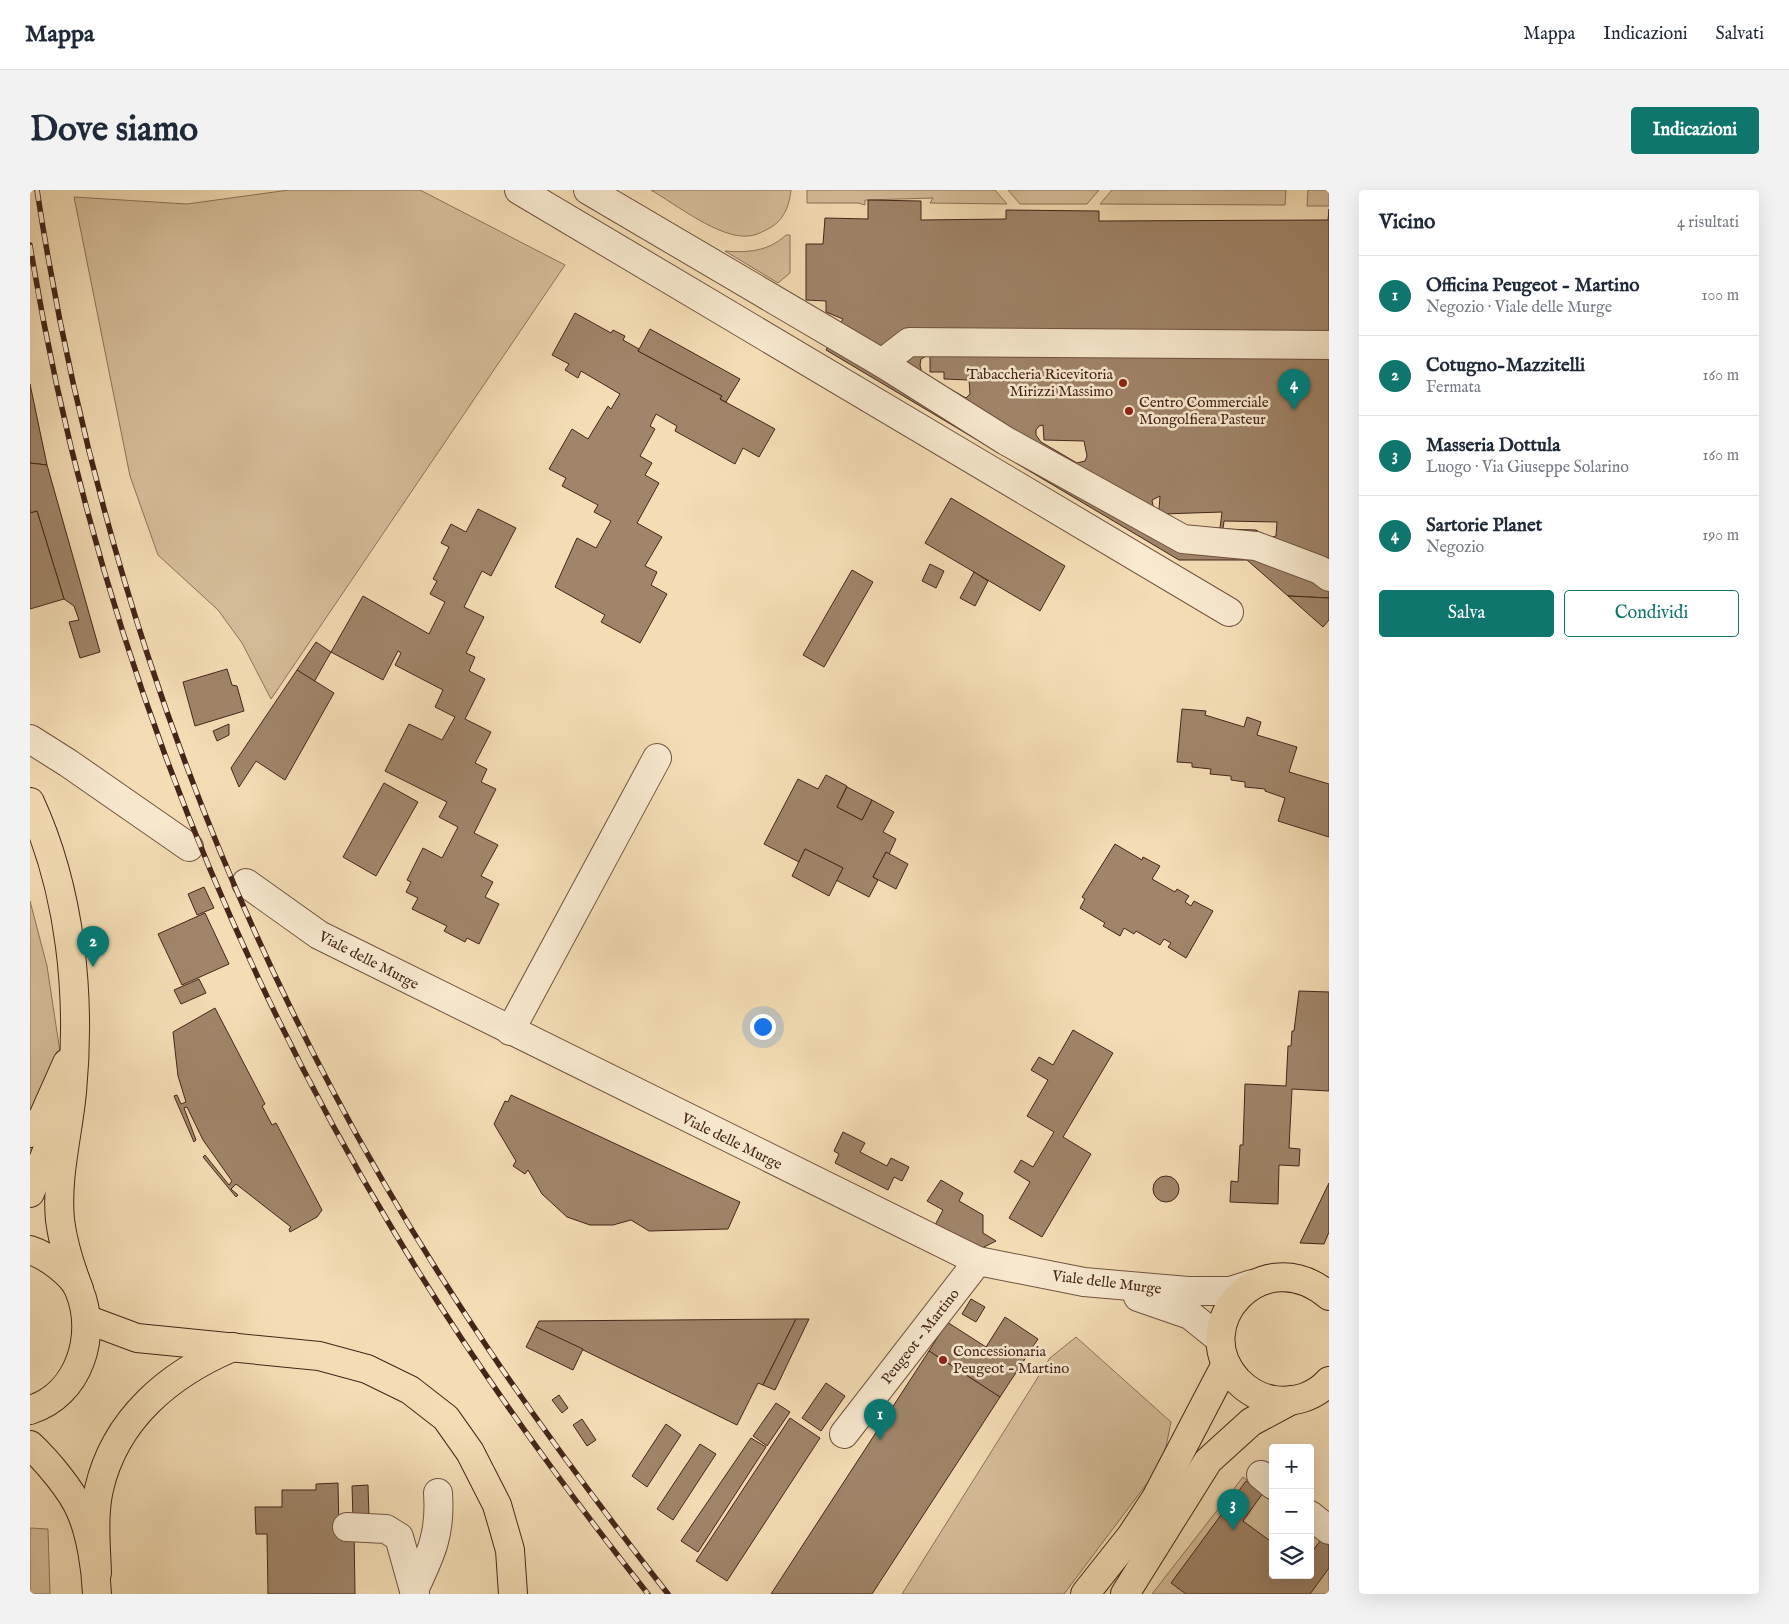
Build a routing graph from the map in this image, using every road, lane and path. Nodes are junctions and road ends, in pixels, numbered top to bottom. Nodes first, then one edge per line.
1 (519, 190) edge
2 (588, 190) edge
3 (1329, 345) edge
4 (882, 364) junction
5 (1329, 577) edge
6 (1229, 612) dead end
7 (30, 739) edge
8 (657, 758) dead end
9 (30, 802) edge
10 (189, 847) dead end
11 (246, 882) dead end
12 (510, 1031) junction
13 (74, 1045) junction
14 (72, 1092) junction
15 (30, 1133) edge
16 (30, 1193) edge
17 (30, 1250) edge
18 (978, 1262) junction
19 (1094, 1283) junction
20 (1252, 1284) junction
21 (79, 1289) junction
22 (1323, 1289) edge
23 (86, 1319) junction
24 (234, 1347) junction
25 (1223, 1351) junction
26 (1329, 1381) edge
27 (1292, 1400) junction
28 (30, 1410) edge
29 (844, 1434) dead end
30 (30, 1445) edge
31 (438, 1493) dead end
32 (1314, 1518) edge
33 (347, 1527) dead end
34 (1329, 1530) edge
35 (97, 1584) edge
36 (414, 1592) edge
37 (514, 1594) edge
38 (1086, 1594) edge
39 (1125, 1594) edge

1 - 6 street
2 - 4 street
3 - 4 street
4 - 5 street
7 - 10 street
8 - 12 street
9 - 13 main road
11 - 12 street, Viale delle Murge
12 - 18 street, Viale delle Murge
13 - 14 main road
13 - 15 main road
14 - 16 main road
14 - 21 main road
17 - 21 main road
18 - 19 street, Viale delle Murge
18 - 29 street, Peugeot - Martino
19 - 20 street, Viale delle Murge
19 - 25 street
20 - 22 main road
20 - 25 main road
21 - 23 main road
23 - 24 main road
23 - 28 main road
24 - 35 main road
24 - 37 main road
25 - 27 main road
25 - 38 main road
26 - 27 main road
27 - 39 main road
30 - 35 main road
31 - 36 street
32 - 34 street
33 - 36 street

